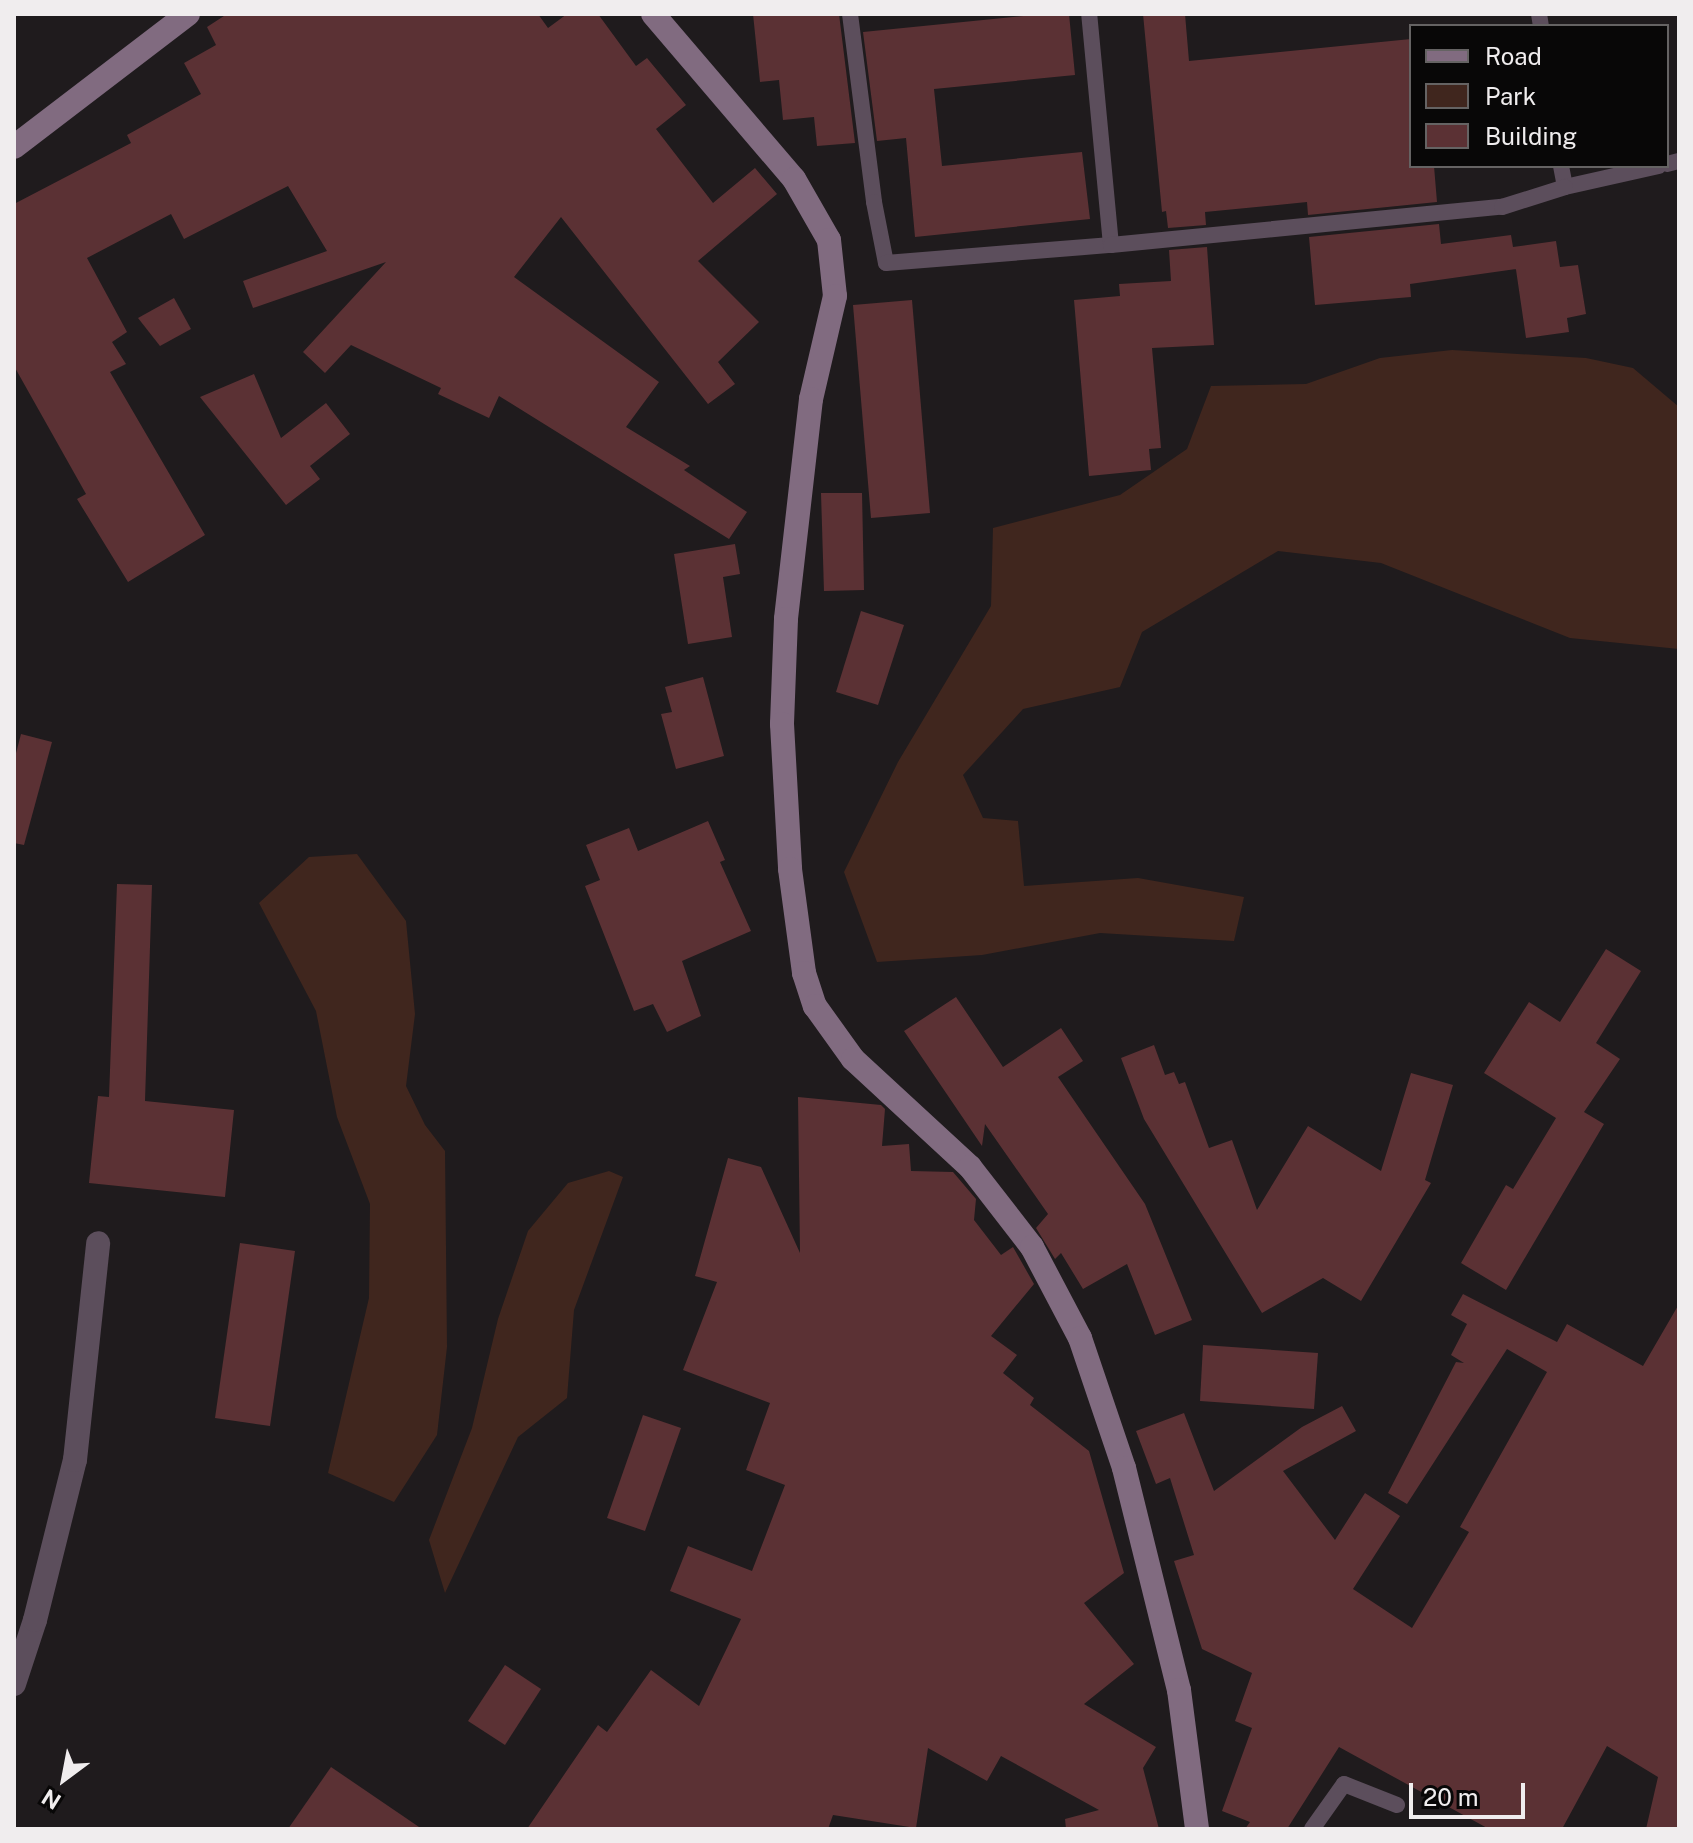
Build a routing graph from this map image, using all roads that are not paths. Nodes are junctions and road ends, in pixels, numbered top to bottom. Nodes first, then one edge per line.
1 (188, 14) edge
2 (850, 14) edge
3 (1089, 14) edge
4 (656, 15) edge
5 (14, 147) edge
6 (1561, 168) edge
7 (1650, 168) edge
8 (1565, 187) junction
9 (1111, 245) junction
10 (98, 1243) dead end
11 (14, 1684) edge
12 (1397, 1805) dead end
13 (1197, 1829) edge
14 (1312, 1829) edge

1 - 5 street
2 - 9 lane
3 - 9 lane
4 - 13 street
6 - 8 lane
7 - 8 lane
8 - 9 lane
10 - 11 street
12 - 14 lane

